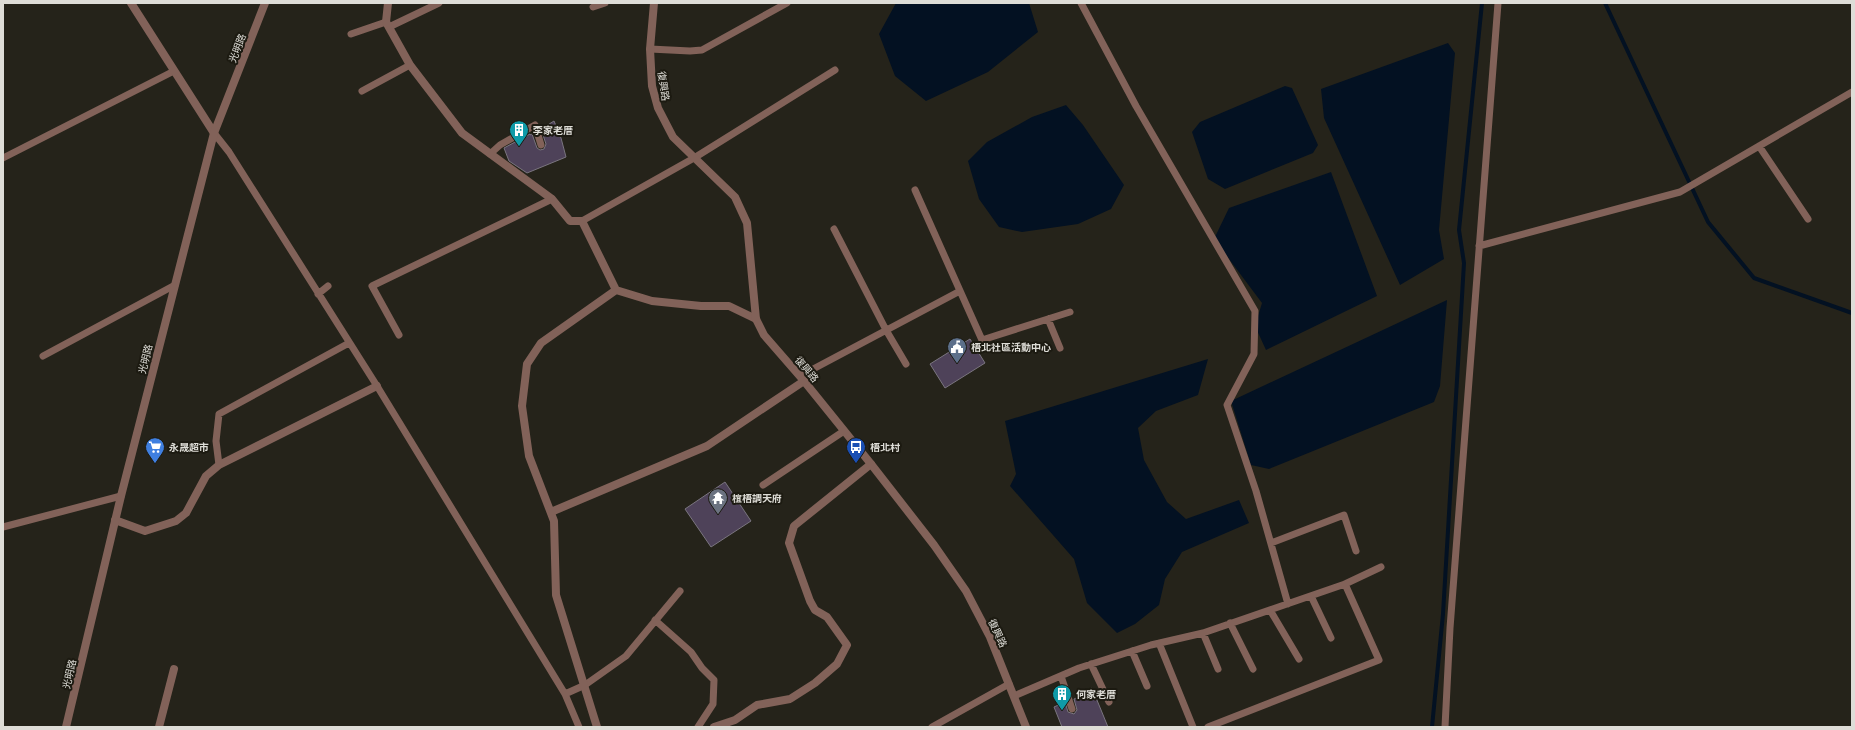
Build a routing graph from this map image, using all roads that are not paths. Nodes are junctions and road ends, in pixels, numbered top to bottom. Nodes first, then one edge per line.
1 (131, 3) edge
2 (388, 3) edge
3 (439, 3) edge
4 (605, 3) edge
5 (654, 3) edge
6 (787, 3) edge
7 (1081, 3) edge
8 (1498, 3) edge
9 (263, 4) edge
10 (594, 7) dead end
11 (388, 24) junction
12 (351, 34) dead end
13 (650, 49) junction
14 (410, 65) junction
15 (835, 70) dead end
16 (174, 71) junction
17 (362, 91) dead end
18 (1852, 92) edge
19 (214, 133) junction
20 (541, 145) dead end
21 (1759, 146) junction
22 (490, 154) junction
23 (3, 158) edge
24 (694, 158) junction
25 (915, 190) dead end
26 (552, 199) junction
27 (1808, 219) dead end
28 (582, 221) junction
29 (834, 229) dead end
30 (1479, 246) junction
31 (175, 284) junction
32 (328, 286) dead end
33 (616, 290) junction
34 (960, 290) junction
35 (318, 294) junction
36 (1070, 312) dead end
37 (756, 319) junction
38 (1048, 319) junction
39 (886, 330) junction
40 (399, 335) dead end
41 (349, 343) junction
42 (1060, 348) dead end
43 (43, 356) dead end
44 (906, 364) dead end
45 (802, 378) junction
46 (377, 386) junction
47 (844, 431) junction
48 (871, 464) junction
49 (219, 465) junction
50 (763, 485) dead end
51 (121, 496) junction
52 (551, 512) junction
53 (115, 520) junction
54 (3, 527) edge
55 (1271, 543) junction
56 (1356, 551) dead end
57 (1381, 567) dead end
58 (1345, 584) junction
59 (680, 591) dead end
60 (1311, 596) junction
61 (1288, 604) junction
62 (1270, 610) junction
63 (655, 620) junction
64 (1230, 623) junction
65 (1203, 633) junction
66 (1331, 638) dead end
67 (1159, 643) junction
68 (1132, 651) junction
69 (1299, 659) dead end
70 (1091, 664) junction
71 (174, 669) dead end
72 (1218, 669) dead end
73 (1253, 669) dead end
74 (1060, 676) junction
75 (1009, 684) junction
76 (585, 685) junction
77 (1148, 686) dead end
78 (565, 694) junction
79 (1014, 696) junction
80 (1109, 702) dead end
81 (1072, 708) dead end
82 (66, 727) edge
83 (159, 727) edge
84 (579, 727) edge
85 (597, 727) edge
86 (698, 727) edge
87 (714, 727) edge
88 (932, 727) edge
89 (1026, 727) edge
90 (1193, 727) edge
91 (1208, 727) edge
92 (1445, 727) edge

1 - 16 street
2 - 11 street
3 - 11 lane
4 - 10 lane
5 - 13 street, 復興路
6 - 13 lane
7 - 55 lane
8 - 30 lane
9 - 19 street, 光明路
11 - 12 lane
11 - 14 street
13 - 24 street, 復興路
14 - 17 lane
14 - 22 street
15 - 24 lane
16 - 19 street
16 - 23 lane
18 - 21 lane
19 - 31 street, 光明路
19 - 35 lane
20 - 22 lane
21 - 27 lane
21 - 30 lane
22 - 26 street
24 - 28 lane
24 - 37 street, 復興路
25 - 34 lane
26 - 28 street
26 - 40 lane
28 - 33 street
29 - 39 lane
30 - 92 lane
31 - 43 lane
31 - 51 street, 光明路
32 - 35 lane
33 - 37 street
33 - 52 street
34 - 38 lane
34 - 39 lane
35 - 41 lane
36 - 38 lane
37 - 45 street, 復興路
38 - 42 lane
39 - 44 lane
39 - 45 lane
41 - 46 lane
41 - 49 lane
45 - 47 street, 復興路
45 - 52 street
46 - 49 street
46 - 78 lane
47 - 48 street, 復興路
47 - 50 lane
48 - 75 street, 復興路
48 - 87 street
49 - 53 street
51 - 53 street, 光明路
51 - 54 lane
52 - 76 street
53 - 82 street, 光明路
55 - 56 lane
55 - 61 lane
57 - 58 lane
58 - 60 lane
58 - 91 lane
59 - 63 lane
60 - 61 lane
60 - 66 lane
61 - 62 lane
62 - 64 lane
62 - 69 lane
63 - 76 lane
63 - 86 lane
64 - 65 lane
64 - 73 lane
65 - 67 lane
65 - 72 lane
67 - 68 lane
67 - 90 lane
68 - 70 lane
68 - 77 lane
70 - 74 lane
70 - 80 lane
71 - 83 street
74 - 79 lane
74 - 81 lane
75 - 79 street, 復興路
75 - 88 lane
76 - 78 lane
76 - 85 street
78 - 84 lane
79 - 89 street, 復興路

